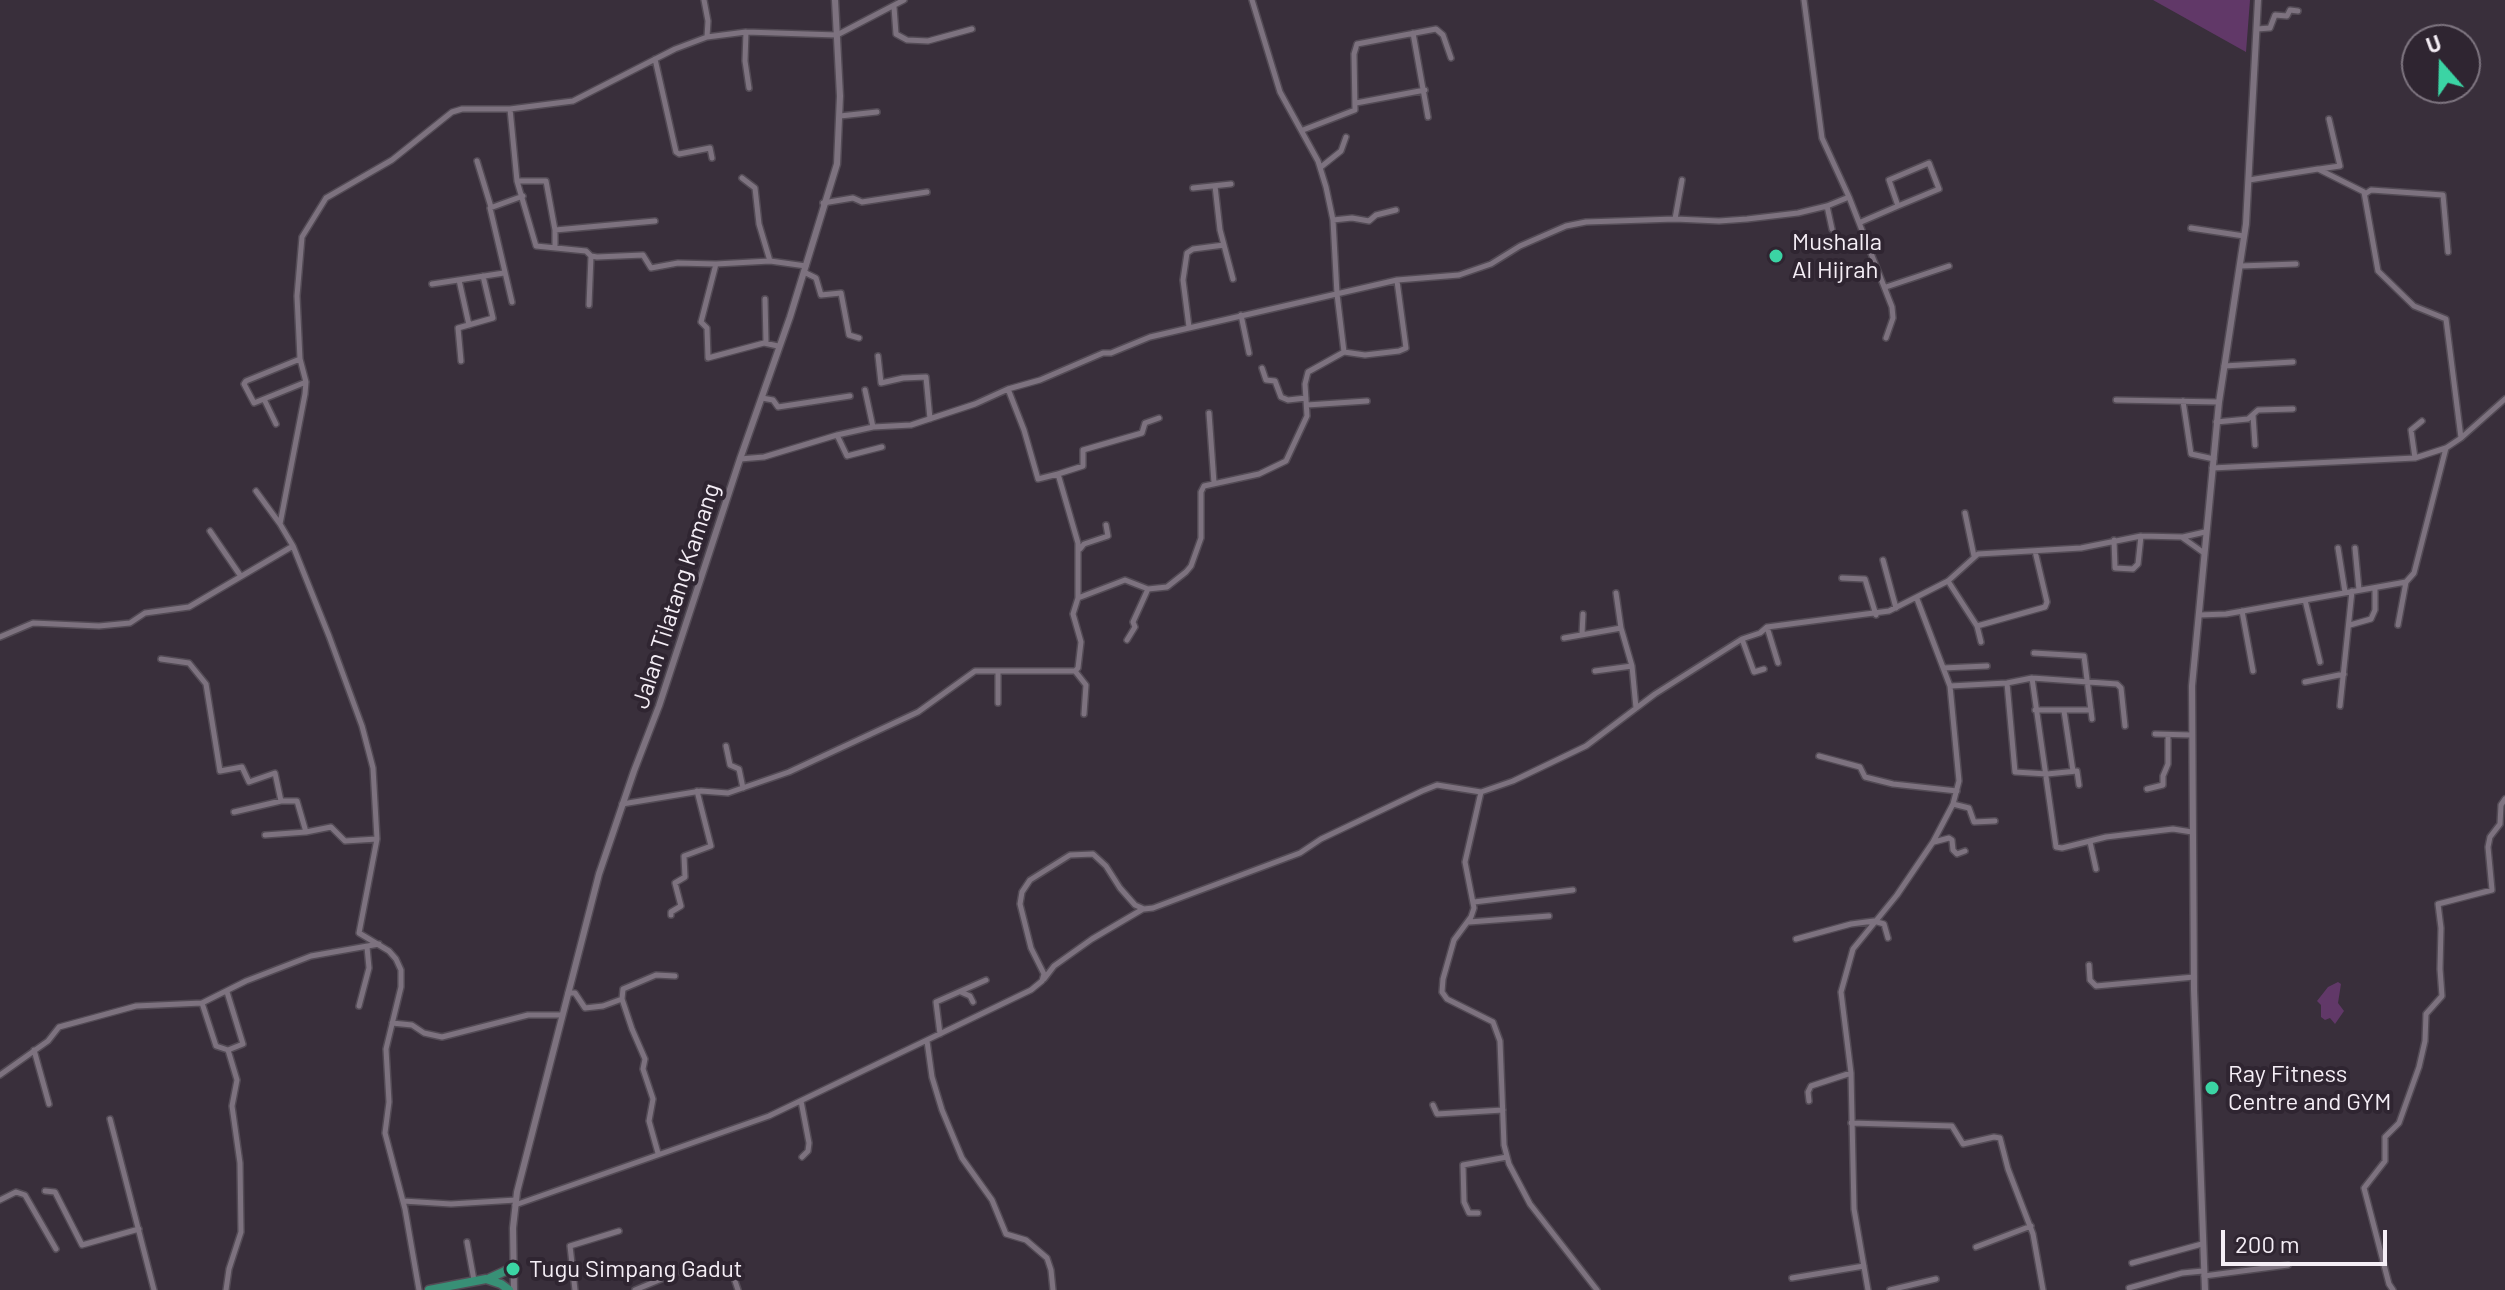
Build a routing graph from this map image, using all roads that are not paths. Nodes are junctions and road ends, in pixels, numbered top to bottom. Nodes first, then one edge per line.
1 (704, 0) edge
2 (835, 0) edge
3 (904, 0) edge
4 (1252, 0) edge
5 (1804, 0) edge
6 (2258, 0) edge
7 (894, 7) junction
8 (2298, 11) dead end
9 (972, 29) dead end
10 (2257, 29) junction
11 (746, 32) junction
12 (1413, 33) junction
13 (837, 35) junction
14 (707, 37) junction
15 (1451, 58) dead end
16 (655, 59) junction
17 (749, 88) dead end
18 (1425, 90) junction
19 (1356, 103) junction
20 (510, 109) junction
21 (877, 112) dead end
22 (840, 116) junction
23 (1428, 117) dead end
24 (2329, 119) dead end
25 (1303, 130) junction
26 (1346, 137) dead end
27 (712, 158) dead end
28 (477, 161) dead end
29 (1320, 168) junction
30 (2318, 169) junction
31 (742, 178) dead end
32 (1682, 180) dead end
33 (2249, 180) junction
34 (517, 181) junction
35 (1231, 184) dead end
36 (1215, 186) junction
37 (1193, 188) dead end
38 (927, 192) dead end
39 (2365, 194) junction
40 (523, 196) junction
41 (1849, 197) junction
42 (823, 203) junction
43 (1827, 206) junction
44 (1898, 206) junction
45 (491, 207) junction
46 (1396, 210) dead end
47 (1675, 219) junction
48 (1333, 220) junction
49 (655, 221) dead end
50 (1861, 222) junction
51 (2191, 228) dead end
52 (1832, 229) dead end
53 (555, 230) junction
54 (2244, 236) junction
55 (1224, 245) junction
56 (555, 248) junction
57 (2448, 252) dead end
58 (591, 256) junction
59 (770, 261) junction
60 (716, 264) junction
61 (2296, 264) dead end
62 (1949, 266) dead end
63 (2240, 266) junction
64 (805, 269) junction
65 (504, 273) junction
66 (483, 276) junction
67 (1233, 279) dead end
68 (459, 280) junction
69 (1397, 280) junction
70 (432, 284) dead end
71 (1886, 287) junction
72 (1337, 294) junction
73 (765, 299) dead end
74 (512, 302) dead end
75 (589, 305) dead end
76 (1241, 315) junction
77 (469, 325) junction
78 (1189, 327) junction
79 (859, 338) dead end
80 (1886, 338) dead end
81 (766, 342) junction
82 (778, 346) junction
83 (1344, 352) junction
84 (1249, 353) dead end
85 (878, 356) dead end
86 (300, 359) junction
87 (461, 361) dead end
88 (2293, 362) dead end
89 (2223, 366) junction
90 (1262, 368) dead end
91 (306, 382) junction
92 (1008, 389) junction
93 (865, 390) dead end
94 (850, 396) dead end
95 (762, 398) junction
96 (264, 399) junction
97 (2505, 399) edge
98 (2116, 400) dead end
99 (1367, 401) dead end
100 (2183, 401) junction
101 (1306, 402) junction
102 (2219, 402) junction
103 (2293, 409) dead end
104 (1209, 413) dead end
105 (2253, 414) junction
106 (1159, 418) dead end
107 (930, 419) junction
108 (2422, 421) dead end
109 (2216, 422) junction
110 (276, 424) dead end
111 (873, 427) junction
112 (837, 435) junction
113 (2461, 438) junction
114 (2255, 445) dead end
115 (882, 447) dead end
116 (2446, 448) junction
117 (2415, 458) junction
118 (740, 459) junction
119 (2214, 459) junction
120 (2212, 468) junction
121 (1058, 474) junction
122 (1214, 483) junction
123 (256, 491) dead end
124 (1965, 513) dead end
125 (280, 524) junction
126 (1106, 525) dead end
127 (210, 531) dead end
128 (2205, 532) junction
129 (2141, 536) junction
130 (2183, 537) junction
131 (2114, 540) junction
132 (293, 546) junction
133 (2338, 548) dead end
134 (2355, 548) dead end
135 (1080, 550) junction
136 (2035, 551) junction
137 (2204, 553) junction
138 (1974, 556) junction
139 (1883, 560) dead end
140 (240, 575) junction
141 (1842, 578) dead end
142 (1948, 581) junction
143 (2406, 582) junction
144 (2375, 588) junction
145 (1148, 589) junction
146 (2352, 591) junction
147 (1616, 593) dead end
148 (1078, 598) junction
149 (1917, 599) junction
150 (2305, 600) junction
151 (1896, 608) junction
152 (2242, 611) junction
153 (1583, 614) dead end
154 (1876, 615) junction
155 (2199, 615) junction
156 (2350, 625) junction
157 (2398, 625) dead end
158 (1977, 626) junction
159 (1767, 627) junction
160 (1621, 628) junction
161 (1582, 634) junction
162 (0, 637) edge
163 (1564, 638) dead end
164 (1742, 639) junction
165 (1127, 640) dead end
166 (1981, 642) dead end
167 (2034, 653) dead end
168 (161, 659) dead end
169 (2320, 662) dead end
170 (1778, 663) dead end
171 (1632, 666) junction
172 (1987, 666) dead end
173 (1943, 668) junction
174 (1764, 669) dead end
175 (998, 671) junction
176 (1075, 671) junction
177 (1595, 671) dead end
178 (2253, 671) dead end
179 (2344, 674) junction
180 (2032, 678) junction
181 (2305, 682) dead end
182 (2007, 683) junction
183 (2089, 683) junction
184 (1950, 686) junction
185 (998, 703) dead end
186 (2340, 706) dead end
187 (1636, 709) junction
188 (2035, 710) junction
189 (2091, 710) junction
190 (2064, 711) junction
191 (1084, 714) dead end
192 (2092, 719) dead end
193 (2125, 726) dead end
194 (2155, 734) dead end
195 (2168, 735) junction
196 (2191, 735) junction
197 (726, 746) dead end
198 (1819, 756) dead end
199 (2073, 771) junction
200 (2047, 774) junction
201 (2079, 785) dead end
202 (743, 788) junction
203 (2147, 789) dead end
204 (697, 791) junction
205 (1957, 791) junction
206 (1481, 792) junction
207 (2505, 799) edge
208 (281, 801) junction
209 (622, 804) junction
210 (1953, 804) junction
211 (234, 812) dead end
212 (1995, 821) dead end
213 (306, 832) junction
214 (2192, 832) junction
215 (265, 835) dead end
216 (377, 839) junction
217 (1933, 842) junction
218 (2090, 842) junction
219 (1965, 851) dead end
220 (2096, 869) dead end
221 (1573, 890) dead end
222 (1474, 902) junction
223 (1144, 909) junction
224 (671, 915) dead end
225 (1549, 916) dead end
226 (1874, 921) junction
227 (1468, 922) junction
228 (1888, 938) dead end
229 (1796, 939) dead end
230 (379, 944) junction
231 (367, 947) junction
232 (2089, 965) dead end
233 (675, 976) dead end
234 (2194, 977) junction
235 (986, 980) dead end
236 (1042, 981) junction
237 (227, 992) junction
238 (961, 992) junction
239 (568, 993) junction
240 (622, 999) junction
241 (973, 1002) dead end
242 (202, 1003) junction
243 (359, 1006) dead end
244 (562, 1015) junction
245 (392, 1023) junction
246 (940, 1034) junction
247 (927, 1041) junction
248 (34, 1050) junction
249 (228, 1050) junction
250 (1851, 1073) junction
251 (0, 1075) edge
252 (801, 1101) junction
253 (1809, 1101) dead end
254 (49, 1104) dead end
255 (1433, 1105) dead end
256 (1503, 1110) junction
257 (110, 1119) dead end
258 (1851, 1123) junction
259 (658, 1153) junction
260 (802, 1157) dead end
261 (1507, 1157) junction
262 (45, 1191) dead end
263 (0, 1200) edge
264 (403, 1201) junction
265 (515, 1202) junction
266 (1478, 1213) dead end
267 (2031, 1226) junction
268 (139, 1229) junction
269 (619, 1231) dead end
270 (467, 1242) dead end
271 (2202, 1244) junction
272 (1976, 1247) dead end
273 (56, 1249) dead end
274 (2132, 1263) dead end
275 (2288, 1265) dead end
276 (1864, 1266) junction
277 (514, 1267) junction
278 (2203, 1273) junction
279 (1792, 1278) dead end
280 (486, 1279) junction
281 (1936, 1279) dead end
282 (474, 1280) junction
283 (2129, 1288) edge
284 (154, 1290) edge
285 (226, 1290) edge
286 (419, 1290) edge
287 (429, 1290) edge
288 (512, 1290) edge
289 (575, 1290) edge
290 (635, 1290) edge
291 (738, 1290) edge
292 (1053, 1290) edge
293 (1597, 1290) edge
294 (1868, 1290) edge
295 (1890, 1290) edge
296 (2043, 1290) edge
297 (2205, 1290) edge
298 (2393, 1290) edge

1 - 14 street
2 - 13 street, Jalan Tilatang Kamang
3 - 7 street
4 - 25 street
5 - 41 street
6 - 10 street
7 - 9 street
7 - 13 street
8 - 10 street
10 - 33 street
11 - 13 street
11 - 14 street
11 - 17 street
12 - 15 street
12 - 18 street
12 - 19 street
13 - 22 street, Jalan Tilatang Kamang
14 - 16 street
16 - 20 street
16 - 27 street
18 - 19 street
18 - 23 street
19 - 25 street
20 - 34 street
20 - 86 street
21 - 22 street
22 - 42 street, Jalan Tilatang Kamang
24 - 30 street
25 - 29 street
26 - 29 street
28 - 45 street
29 - 48 street
30 - 33 street
30 - 39 street
31 - 59 street
32 - 47 street
33 - 54 street
34 - 40 street
34 - 53 street
35 - 36 street
36 - 37 street
36 - 55 street
38 - 42 street
39 - 57 street
39 - 113 street
40 - 45 street
40 - 56 street
41 - 43 street
41 - 50 street
42 - 64 street, Jalan Tilatang Kamang
43 - 47 street
43 - 52 street
44 - 44 street
44 - 50 street
45 - 65 street
46 - 48 street
47 - 69 street
48 - 72 street
49 - 53 street
50 - 71 street
51 - 54 street
53 - 56 street
54 - 63 street
55 - 67 street
55 - 78 street
56 - 58 street
58 - 60 street
58 - 75 street
59 - 60 street
59 - 64 street
60 - 81 street
61 - 63 street
62 - 71 street
63 - 89 street
64 - 79 street
64 - 82 street, Jalan Tilatang Kamang
65 - 66 street
65 - 74 street
66 - 68 street
66 - 77 street
68 - 70 street
68 - 77 street
69 - 72 street
69 - 83 street
71 - 80 street
72 - 76 street
72 - 83 street
73 - 81 street
76 - 78 street
76 - 84 street
77 - 87 street
78 - 92 street
81 - 82 street
82 - 95 street, Jalan Tilatang Kamang
83 - 101 street
85 - 107 street
86 - 91 street
86 - 96 street
88 - 89 street
89 - 102 street
90 - 101 street
91 - 96 street
91 - 125 street
92 - 107 street
92 - 121 street
93 - 111 street
94 - 95 street
95 - 118 street, Jalan Tilatang Kamang
96 - 110 street
97 - 113 street
98 - 100 street
99 - 101 street
100 - 102 street
100 - 119 street
101 - 122 street
102 - 109 street
103 - 105 street
104 - 122 street
105 - 109 street
105 - 114 street
106 - 121 street
107 - 111 street
108 - 117 street
109 - 119 street
111 - 112 street
112 - 115 street
112 - 118 street
113 - 116 street
116 - 117 street
116 - 143 street
117 - 120 street
118 - 209 street, Jalan Tilatang Kamang
119 - 120 street
120 - 128 street
121 - 135 street
122 - 145 street
123 - 125 street
124 - 138 street
125 - 132 street
126 - 135 street
127 - 140 street
128 - 130 street
128 - 137 street
129 - 130 street
129 - 131 street
129 - 131 street
130 - 137 street
131 - 136 street
132 - 140 street
132 - 216 street
133 - 146 street
134 - 146 street
135 - 148 street
136 - 138 street
136 - 158 street
137 - 155 street
138 - 142 street
139 - 151 street
140 - 162 street
141 - 154 street
142 - 149 street
142 - 158 street
143 - 144 street
143 - 157 street
144 - 146 street
144 - 156 street
145 - 148 street
145 - 165 street
146 - 150 street
146 - 156 street
147 - 160 street
148 - 176 street
149 - 151 street
149 - 173 street
150 - 152 street
150 - 169 street
151 - 154 street
152 - 155 street
152 - 178 street
153 - 161 street
154 - 159 street
155 - 196 street
156 - 179 street
158 - 166 street
159 - 164 street
159 - 170 street
160 - 161 street
160 - 171 street
161 - 163 street
164 - 174 street
164 - 187 street
167 - 183 street
168 - 208 street
171 - 177 street
171 - 187 street
172 - 173 street
173 - 184 street
175 - 176 street
175 - 185 street
175 - 202 street
176 - 191 street
179 - 181 street
179 - 186 street
180 - 182 street
180 - 183 street
180 - 188 street
182 - 184 street
182 - 200 street
183 - 189 street
183 - 193 street
184 - 205 street
187 - 206 street
188 - 190 street
188 - 200 street
189 - 190 street
189 - 192 street
190 - 199 street
194 - 195 street
195 - 196 street
195 - 203 street
196 - 214 street
197 - 202 street
198 - 205 street
199 - 200 street
199 - 201 street
200 - 218 street
202 - 204 street
204 - 209 street
204 - 224 street
205 - 210 street
206 - 222 street
206 - 223 street
207 - 298 street
208 - 211 street
208 - 213 street
209 - 239 street, Jalan Tilatang Kamang
210 - 212 street
210 - 217 street
213 - 215 street
213 - 216 street
214 - 218 street
214 - 234 street
216 - 230 street
217 - 219 street
217 - 226 street
218 - 220 street
221 - 222 street
222 - 227 street
223 - 236 street
223 - 236 street
225 - 227 street
226 - 228 street
226 - 229 street
226 - 250 street
227 - 256 street
230 - 231 street
230 - 245 street
231 - 237 street
231 - 243 street
232 - 234 street
233 - 240 street
234 - 271 street
235 - 238 street
236 - 246 street
237 - 242 street
237 - 249 street
238 - 241 street
238 - 246 street
239 - 240 street
239 - 244 street, Jalan Tilatang Kamang
240 - 259 street
242 - 248 street
242 - 249 street
244 - 245 street
244 - 265 street, Jalan Tilatang Kamang
245 - 264 street
246 - 247 street
247 - 252 street
247 - 292 street
248 - 251 street
248 - 254 street
249 - 285 street
250 - 253 street
250 - 258 street
252 - 259 street
252 - 260 street
255 - 256 street
256 - 261 street
257 - 268 street
258 - 267 street
258 - 276 street
259 - 265 street
261 - 266 street
261 - 293 street
262 - 268 street
263 - 273 street
264 - 265 street
264 - 286 street
265 - 277 street, Jalan Tilatang Kamang
267 - 272 street
267 - 296 street
268 - 284 street
269 - 289 street
270 - 282 street
271 - 274 street
271 - 278 street
275 - 278 street
276 - 279 street
276 - 294 street
277 - 280 highway
277 - 288 street, Jalan Tilatang Kamang
278 - 283 street
278 - 297 street
280 - 282 highway
280 - 288 highway
281 - 295 street
282 - 287 highway
290 - 291 street

